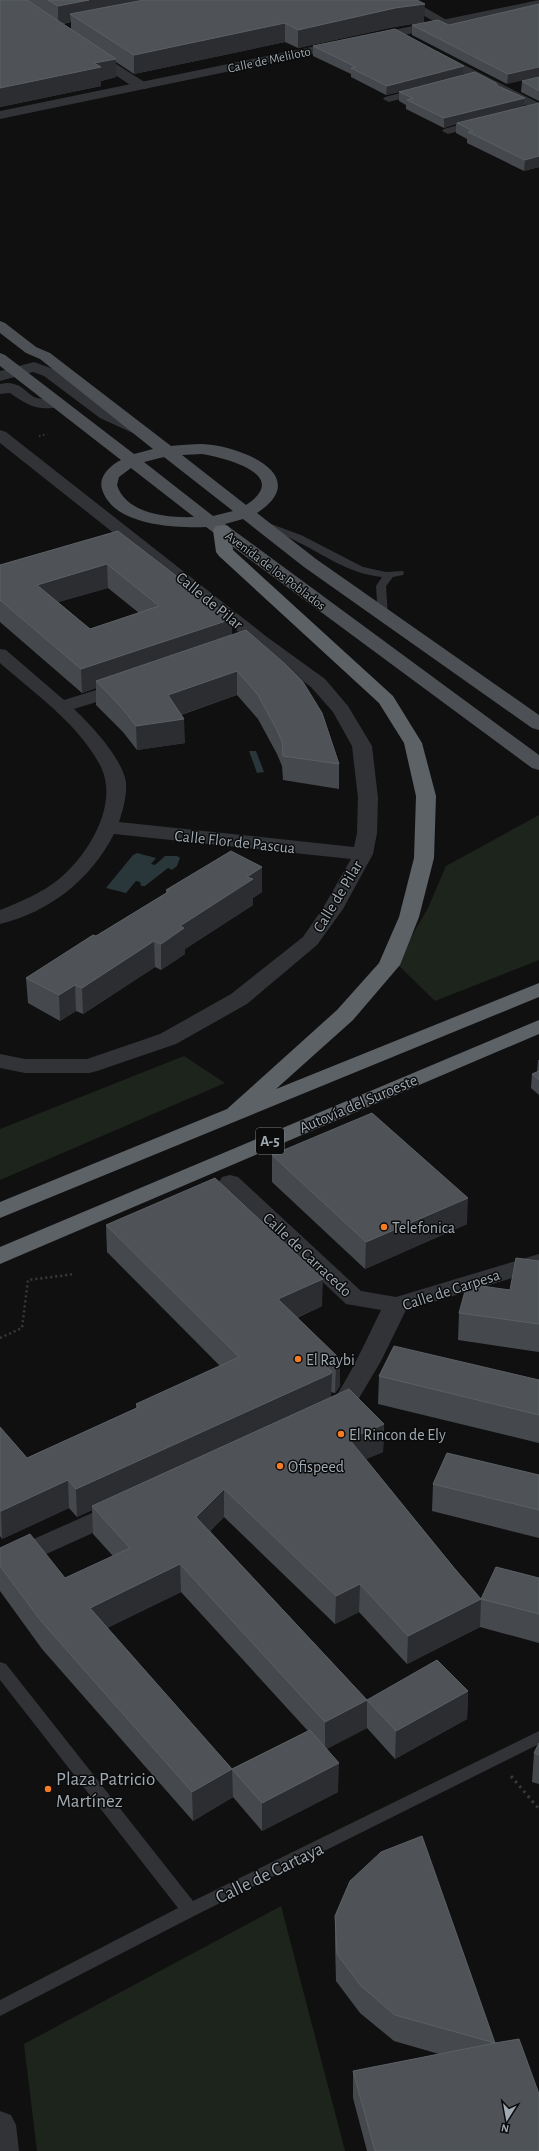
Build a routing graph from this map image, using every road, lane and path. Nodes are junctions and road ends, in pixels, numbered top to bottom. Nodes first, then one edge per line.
1 (403, 0) edge
2 (539, 3) edge
3 (444, 22) junction
4 (395, 32) junction
5 (78, 43) edge
6 (477, 76) junction
7 (462, 80) edge
8 (141, 86) junction
9 (525, 86) edge
10 (433, 88) edge
11 (503, 91) junction
12 (389, 99) edge
13 (538, 108) edge
14 (523, 112) edge
15 (0, 115) edge
16 (493, 119) edge
17 (448, 131) edge
18 (0, 326) edge
19 (0, 358) edge
20 (17, 371) junction
21 (0, 376) edge
22 (0, 389) edge
23 (57, 403) junction
24 (145, 434) junction
25 (0, 435) edge
26 (166, 451) junction
27 (132, 460) junction
28 (249, 516) junction
29 (217, 526) junction
30 (130, 536) junction
31 (111, 541) edge
32 (399, 573) dead end
33 (388, 576) junction
34 (383, 616) junction
35 (260, 642) junction
36 (240, 648) edge
37 (0, 654) edge
38 (144, 680) edge
39 (60, 707) junction
40 (539, 724) edge
41 (539, 764) edge
42 (108, 827) junction
43 (363, 854) junction
44 (0, 918) edge
45 (539, 989) edge
46 (539, 1026) edge
47 (0, 1060) edge
48 (233, 1116) junction
49 (230, 1182) dead end
50 (0, 1211) edge
51 (0, 1256) edge
52 (539, 1262) edge
53 (75, 1274) dead end
54 (396, 1305) junction
55 (0, 1338) edge
56 (311, 1422) edge
57 (137, 1502) edge
58 (0, 1565) edge
59 (0, 1668) edge
60 (539, 1737) edge
61 (497, 1759) junction
62 (539, 1809) edge
63 (190, 1910) junction
64 (0, 2009) edge
65 (0, 2125) edge
66 (3, 2151) edge

1 - 3 street
2 - 3 street, Calle de Meliloto
3 - 4 street, Calle de Meliloto
4 - 6 street
4 - 8 street, Calle de Meliloto
5 - 8 street
6 - 7 street
6 - 11 street
8 - 15 street, Calle de Meliloto
9 - 11 street
10 - 12 street
11 - 13 street
13 - 14 street
16 - 17 street
18 - 24 main road, Avenida de los Poblados
19 - 20 main road, Avenida de los Poblados
20 - 21 street
20 - 23 main road, Avenida de los Poblados
20 - 24 street, Avenida de los Poblados
22 - 23 street
23 - 27 main road, Avenida de los Poblados
24 - 26 main road, Avenida de los Poblados
25 - 30 street, Calle de Pilar
26 - 27 main road
26 - 28 main road, Avenida de los Poblados
26 - 28 main road
27 - 29 main road, Avenida de los Poblados
27 - 29 main road
28 - 29 main road
28 - 33 lane
28 - 34 main road, Avenida de los Poblados
29 - 41 main road, Avenida de los Poblados
29 - 48 highway
30 - 31 street
30 - 35 street, Calle de Pilar
32 - 33 lane
33 - 34 lane
34 - 40 main road, Avenida de los Poblados
35 - 36 street
35 - 43 street, Calle de Pilar
37 - 39 street
38 - 39 street
39 - 42 street
42 - 43 street, Calle Flor de Pascua
42 - 44 street
43 - 47 street, Calle de Pilar
45 - 48 highway, A-5
46 - 51 highway, Autovía del Suroeste / A-5
48 - 50 highway, A-5
49 - 54 street, Calle de Carracedo
52 - 54 street, Calle de Carpesa
53 - 55 path
54 - 56 street, Calle de Carpesa
57 - 58 street
59 - 63 lane
60 - 61 lane, Calle de Cartaya
61 - 62 path
61 - 63 lane, Calle de Cartaya
63 - 64 lane, Calle de Cartaya
65 - 66 street

